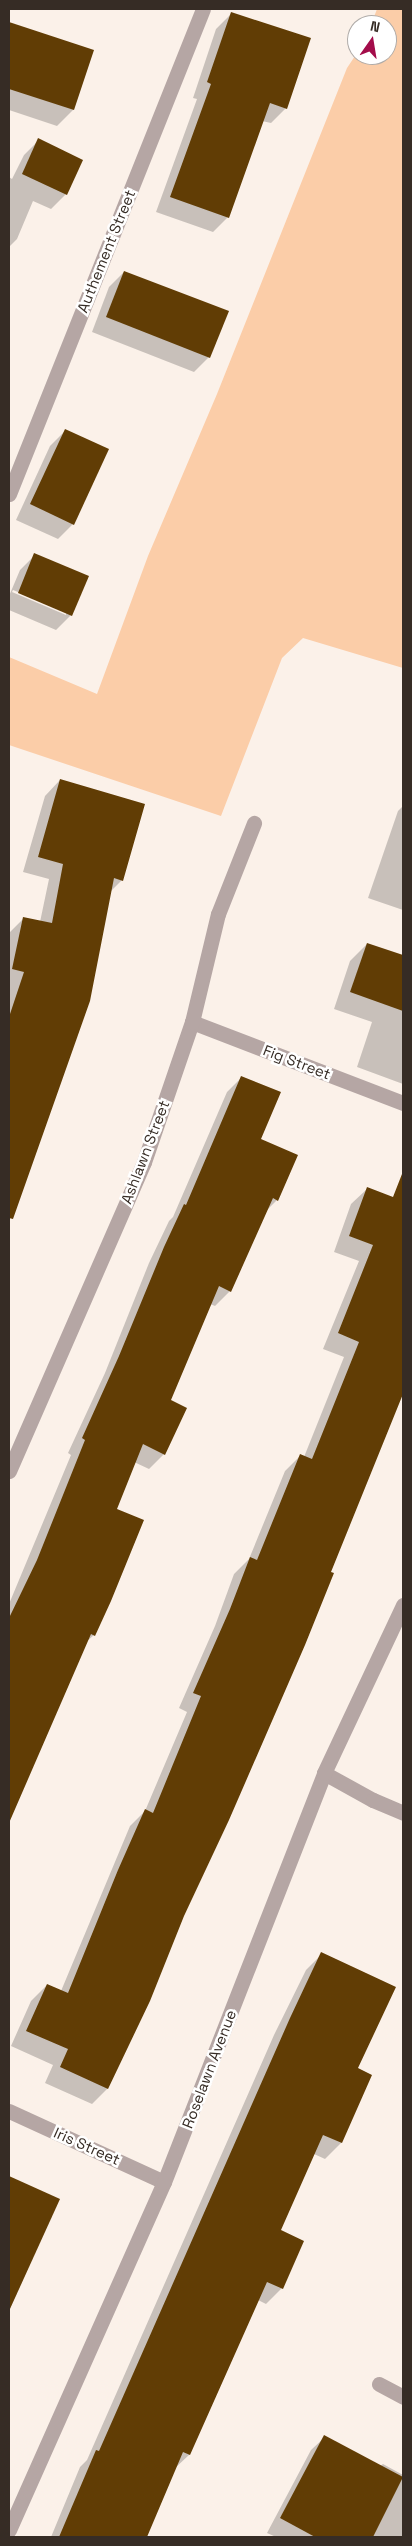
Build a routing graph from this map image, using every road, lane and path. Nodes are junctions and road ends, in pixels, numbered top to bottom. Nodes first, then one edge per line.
1 (203, 9) edge
2 (9, 494) edge
3 (254, 823) dead end
4 (192, 1022) junction
5 (403, 1103) edge
6 (9, 1471) edge
7 (403, 1605) edge
8 (324, 1773) junction
9 (403, 1813) edge
10 (9, 2111) edge
11 (164, 2182) junction
12 (379, 2384) dead end
13 (403, 2397) edge
14 (9, 2530) edge

1 - 2 street, Authement Street
3 - 4 street, Ashlawn Street
4 - 5 street, Fig Street
4 - 6 street, Ashlawn Street
7 - 8 street, Roselawn Avenue
8 - 9 street
8 - 11 street, Roselawn Avenue
10 - 11 street, Iris Street
11 - 14 street, Roselawn Avenue
12 - 13 street

